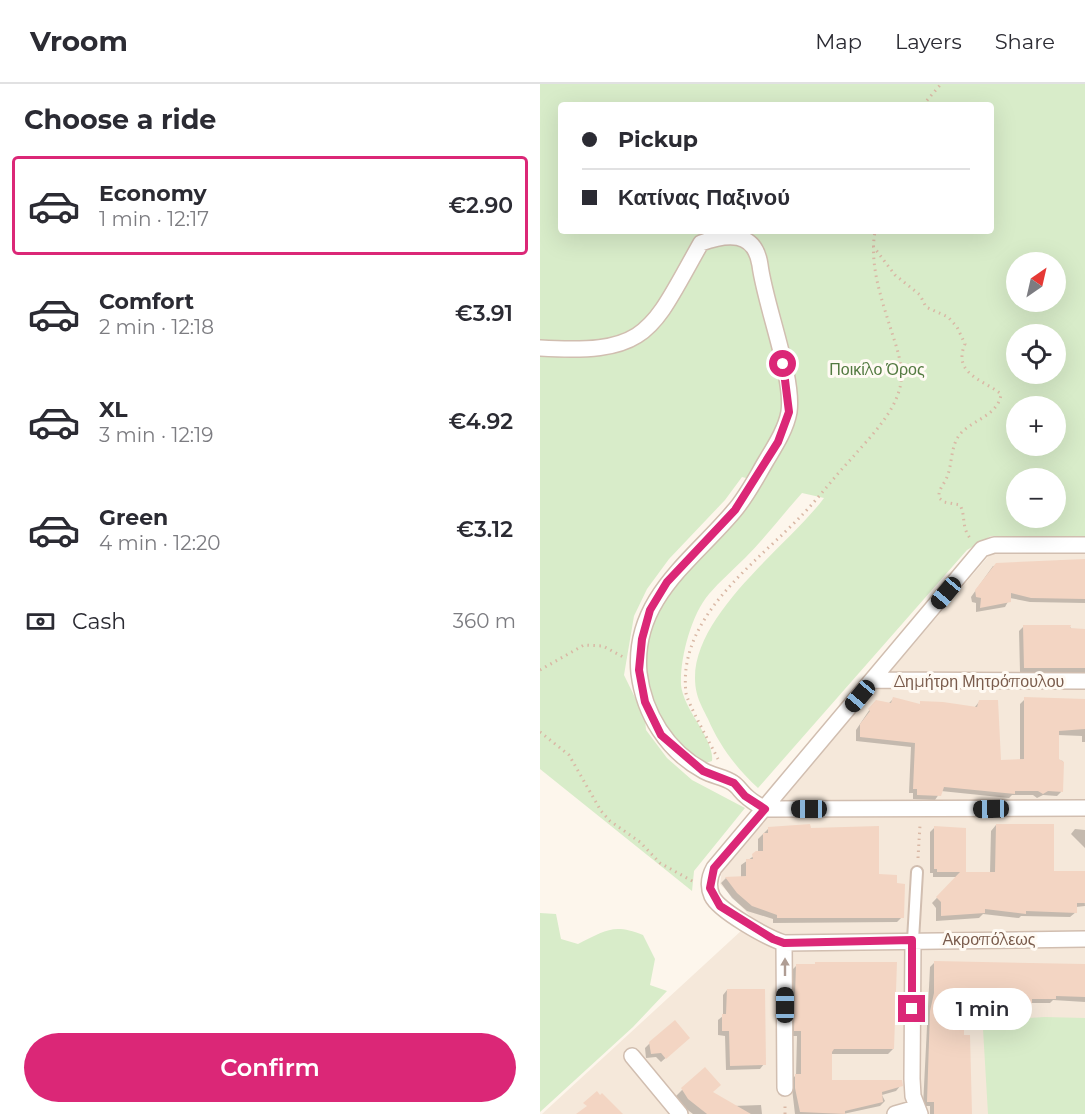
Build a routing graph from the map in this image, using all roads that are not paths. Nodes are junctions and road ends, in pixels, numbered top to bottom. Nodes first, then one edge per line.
1 (540, 348) edge
2 (1085, 545) edge
3 (874, 680) junction
4 (1085, 681) edge
5 (1085, 808) edge
6 (765, 809) junction
7 (917, 872) road end
8 (1085, 939) edge
9 (912, 940) junction
10 (784, 943) junction
11 (632, 1056) dead end
12 (785, 1088) dead end
13 (918, 1111) edge
14 (680, 1114) edge
15 (895, 1114) edge

1 - 6 street
2 - 3 street
3 - 4 street, Δημήτρη Μητρόπουλου
3 - 6 street
5 - 6 street
6 - 10 street
7 - 9 street
8 - 9 street, Ακροπόλεως
9 - 10 street, Ακροπόλεως
9 - 13 street
12 -> 10 street
11 - 14 street
13 - 15 street

